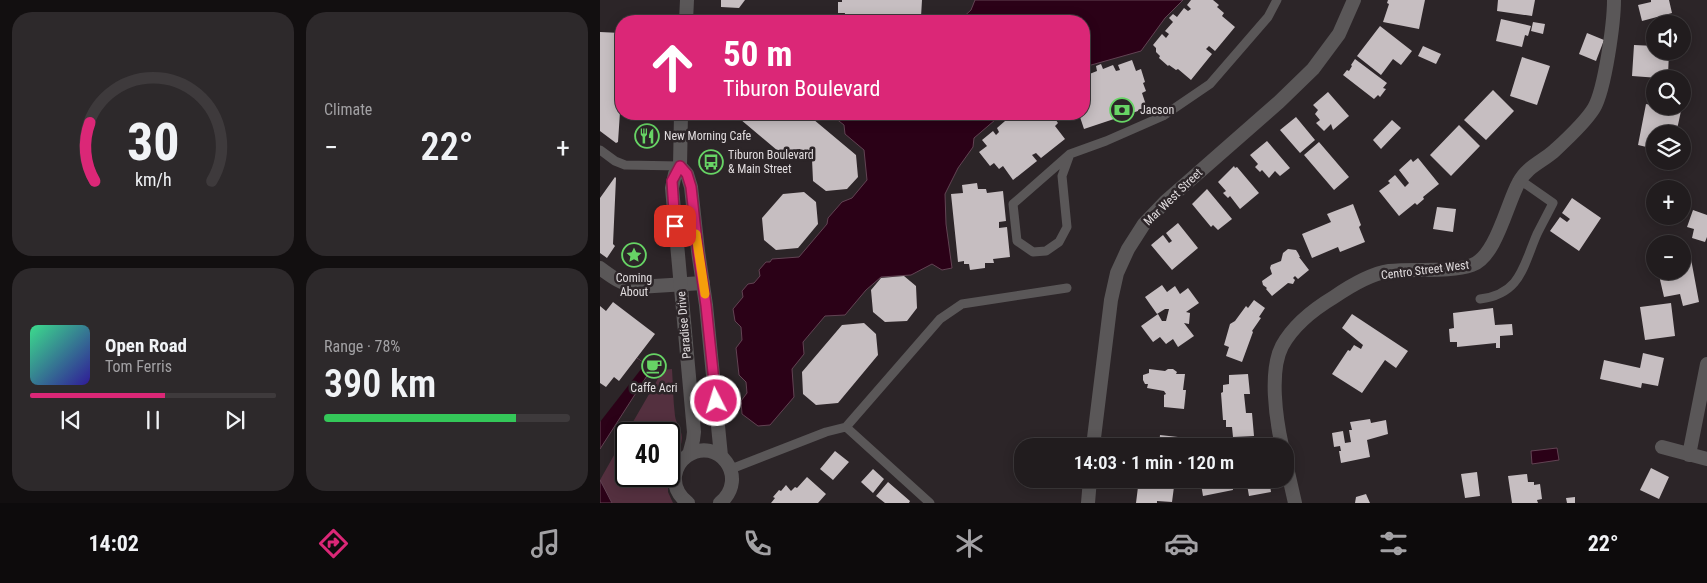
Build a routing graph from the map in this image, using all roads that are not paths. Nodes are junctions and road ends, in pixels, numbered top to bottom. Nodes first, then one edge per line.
1 (687, 0) edge
2 (1277, 0) edge
3 (1354, 0) edge
4 (1614, 0) edge
5 (686, 15) edge
6 (681, 120) edge
7 (600, 150) edge
8 (1070, 154) junction
9 (680, 166) junction
10 (1520, 180) junction
11 (600, 268) edge
12 (703, 283) junction
13 (680, 285) junction
14 (1067, 288) dead end
15 (1480, 299) dead end
16 (1707, 364) edge
17 (846, 427) junction
18 (1095, 438) edge
19 (1281, 438) edge
20 (1662, 447) dead end
21 (689, 455) junction
22 (1689, 455) junction
23 (721, 456) junction
24 (1707, 459) edge
25 (731, 469) junction
26 (1089, 488) edge
27 (1292, 488) edge
28 (688, 503) edge
29 (720, 503) edge
30 (930, 503) edge
31 (1088, 503) edge
32 (1295, 503) edge

1 - 5 street
2 - 8 lane
3 - 18 street, Mar West Street
4 - 10 street, Centro Street West
6 - 9 street
7 - 9 lane
8 - 8 lane
9 - 12 street, Paradise Drive
9 - 13 street, Paradise Drive
10 - 15 lane
10 - 19 street, Centro Street West
11 - 13 street
12 - 13 street
12 - 23 street, Paradise Drive
13 - 21 street, Paradise Drive
14 - 17 lane
16 - 22 street
17 - 25 lane
17 - 30 lane
20 - 22 street
21 - 23 street
21 - 28 street
22 - 24 street
23 - 25 street
25 - 29 street
26 - 31 street
27 - 32 street

